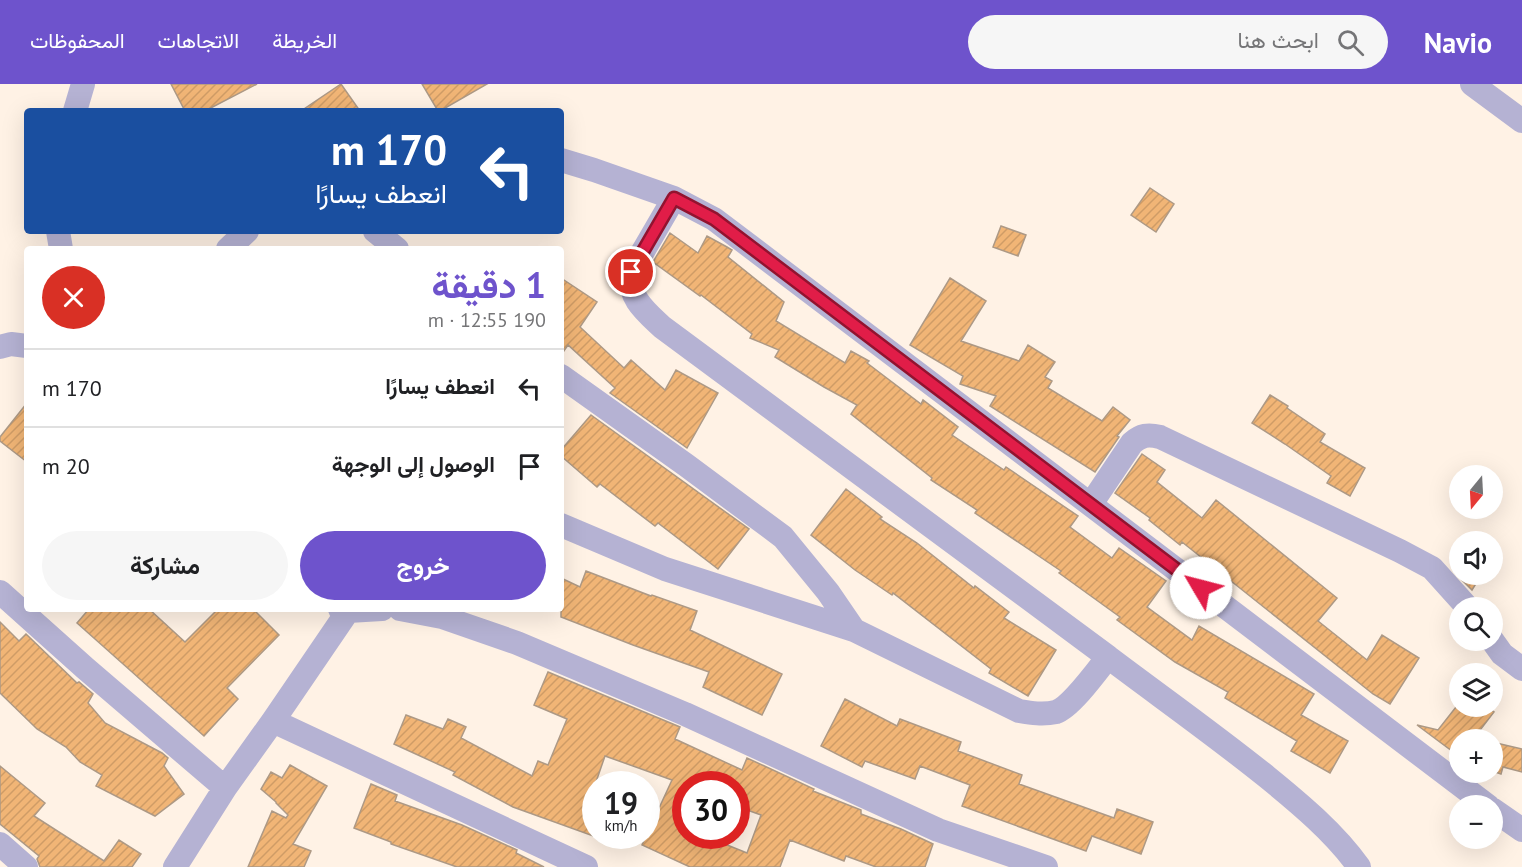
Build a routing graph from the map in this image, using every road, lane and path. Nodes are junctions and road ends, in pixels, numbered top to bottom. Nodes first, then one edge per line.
1 (83, 84) edge
2 (1472, 84) edge
3 (76, 108) edge
4 (1522, 121) edge
5 (564, 161) edge
6 (674, 198) junction
7 (244, 234) edge
8 (379, 234) edge
9 (231, 246) edge
10 (393, 246) edge
11 (24, 346) edge
12 (0, 347) edge
13 (564, 377) edge
14 (1091, 504) junction
15 (564, 526) edge
16 (0, 592) edge
17 (1458, 597) edge
18 (343, 612) edge
19 (416, 612) edge
20 (854, 630) junction
21 (1500, 651) edge
22 (1108, 657) junction
23 (1522, 669) edge
24 (273, 721) junction
25 (225, 788) junction
26 (1474, 795) edge
27 (1503, 817) edge
28 (1522, 830) edge
29 (0, 844) edge
30 (26, 867) edge
31 (175, 867) edge
32 (586, 867) edge
33 (1046, 867) edge
34 (1359, 867) edge

1 - 3 street
2 - 4 street
5 - 6 street
6 - 14 street
6 - 22 street
7 - 9 street
8 - 10 street
11 - 12 street
13 - 20 street
14 - 17 street
14 - 26 street
15 - 20 street
16 - 25 street
18 - 24 street
19 - 33 street
20 - 22 street
21 - 23 street
22 - 34 street
24 - 25 street
24 - 32 street
25 - 31 street
27 - 28 street
29 - 30 street

